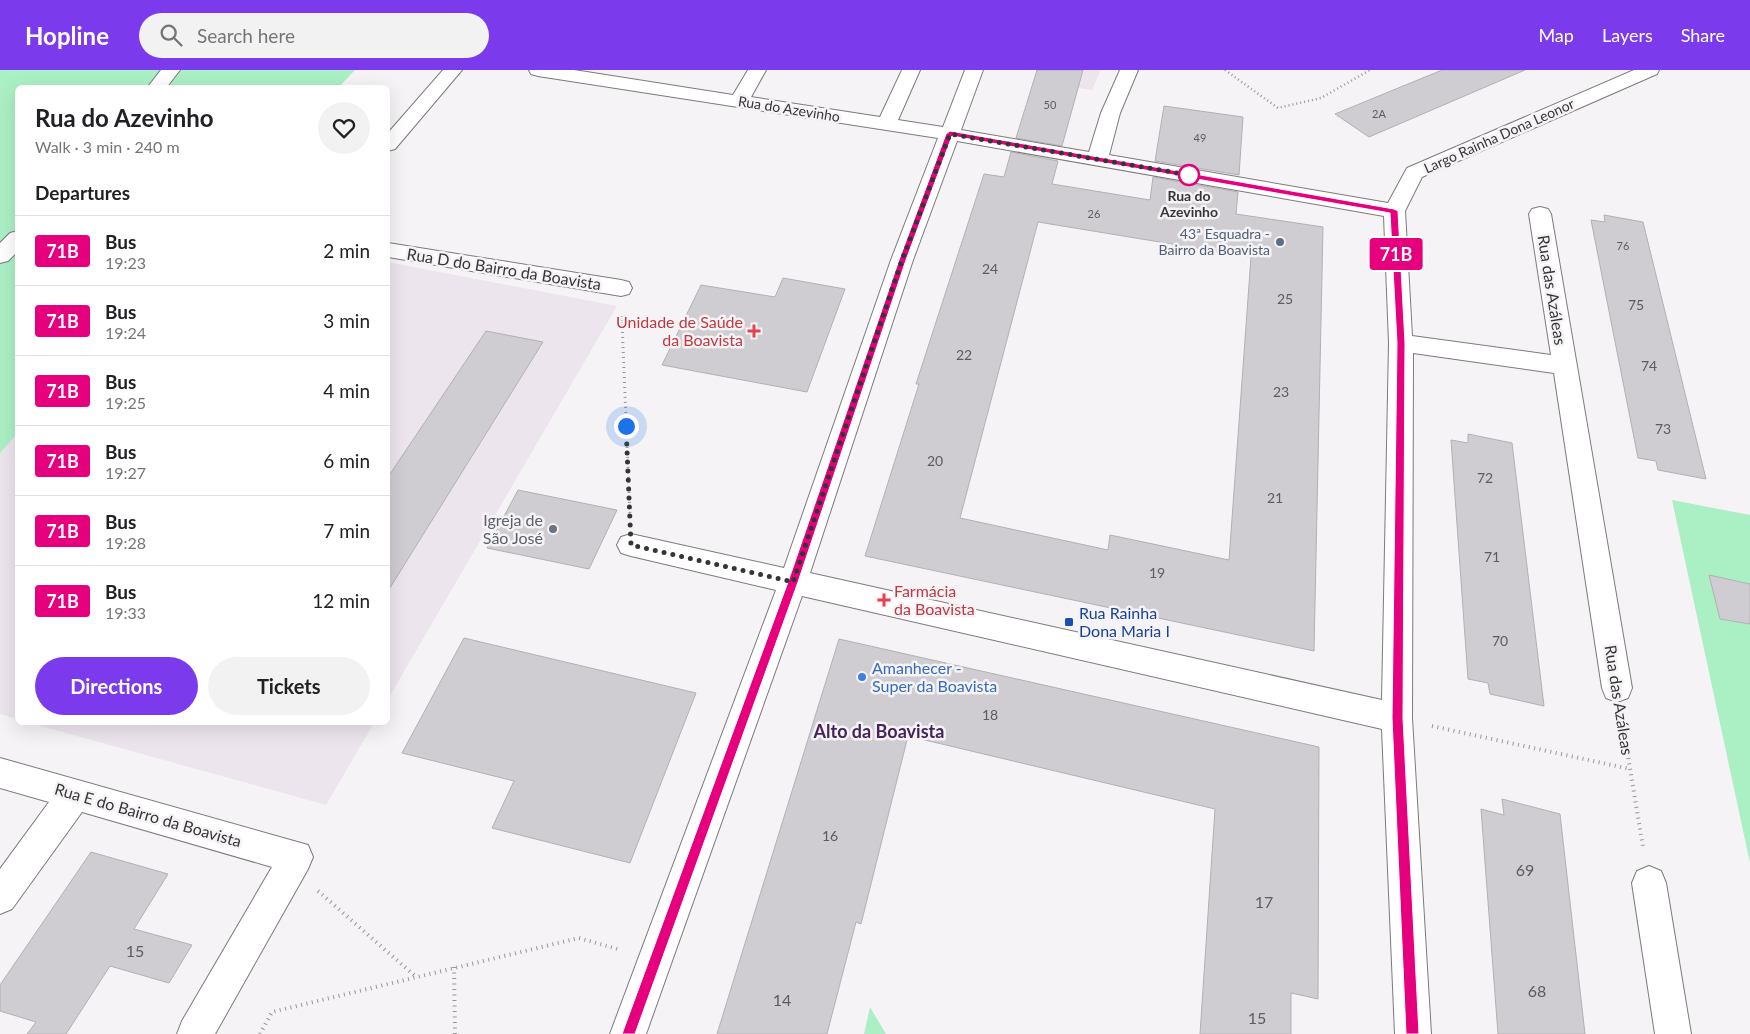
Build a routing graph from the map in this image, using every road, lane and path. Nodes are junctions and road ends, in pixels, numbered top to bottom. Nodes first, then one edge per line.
1 (170, 70) edge
2 (453, 70) edge
3 (538, 70) edge
4 (757, 70) edge
5 (911, 70) edge
6 (974, 70) edge
7 (1130, 70) edge
8 (1225, 70) edge
9 (1370, 70) edge
10 (1650, 70) edge
11 (599, 74) edge
12 (158, 85) edge
13 (739, 101) junction
14 (886, 125) junction
15 (950, 134) junction
16 (390, 143) edge
17 (1098, 159) junction
18 (1394, 211) junction
19 (1540, 214) dead end
20 (15, 241) edge
21 (390, 250) edge
22 (0, 256) edge
23 (621, 288) joint
24 (1401, 343) junction
25 (1565, 366) junction
26 (631, 545) joint
27 (793, 582) junction
28 (1617, 688) joint
29 (1397, 718) junction
30 (1630, 769) junction
31 (0, 773) edge
32 (75, 794) junction
33 (289, 868) junction
34 (1649, 883) joint
35 (0, 897) edge
36 (655, 960) junction
37 (454, 967) junction
38 (416, 976) junction
39 (195, 1034) edge
40 (260, 1034) edge
41 (455, 1034) edge
42 (628, 1034) edge
43 (1413, 1034) edge
44 (1674, 1034) edge

1 - 12 street
2 - 16 street
3 - 11 street, Rua do Azevinho
4 - 13 street
5 - 14 street
6 - 15 street
7 - 17 street
8 - 9 path
10 - 18 street, Largo Rainha Dona Leonor
11 - 13 street, Rua do Azevinho
13 - 14 street, Rua do Azevinho
14 - 15 street, Rua do Azevinho
15 - 17 street, Rua do Azevinho
15 - 27 street
17 - 18 street, Rua do Azevinho
18 - 24 street
19 - 25 street, Rua das Azáleas
20 - 22 street
21 - 23 street, Rua D do Bairro da Boavista
23 - 26 path
24 - 25 street, Rua das Azáleas
24 - 29 street
25 - 28 street, Rua das Azáleas
26 - 27 street
27 - 29 street
27 - 36 street
28 - 30 path, Rua das Azáleas
29 - 30 path
29 - 43 street
30 - 34 path, Rua das Azáleas
31 - 32 street, Rua E do Bairro da Boavista
32 - 33 street, Rua E do Bairro da Boavista
32 - 35 street
33 - 38 path
33 - 39 street
34 - 44 street
36 - 37 path
36 - 42 street
37 - 38 path
37 - 41 path
38 - 40 path

